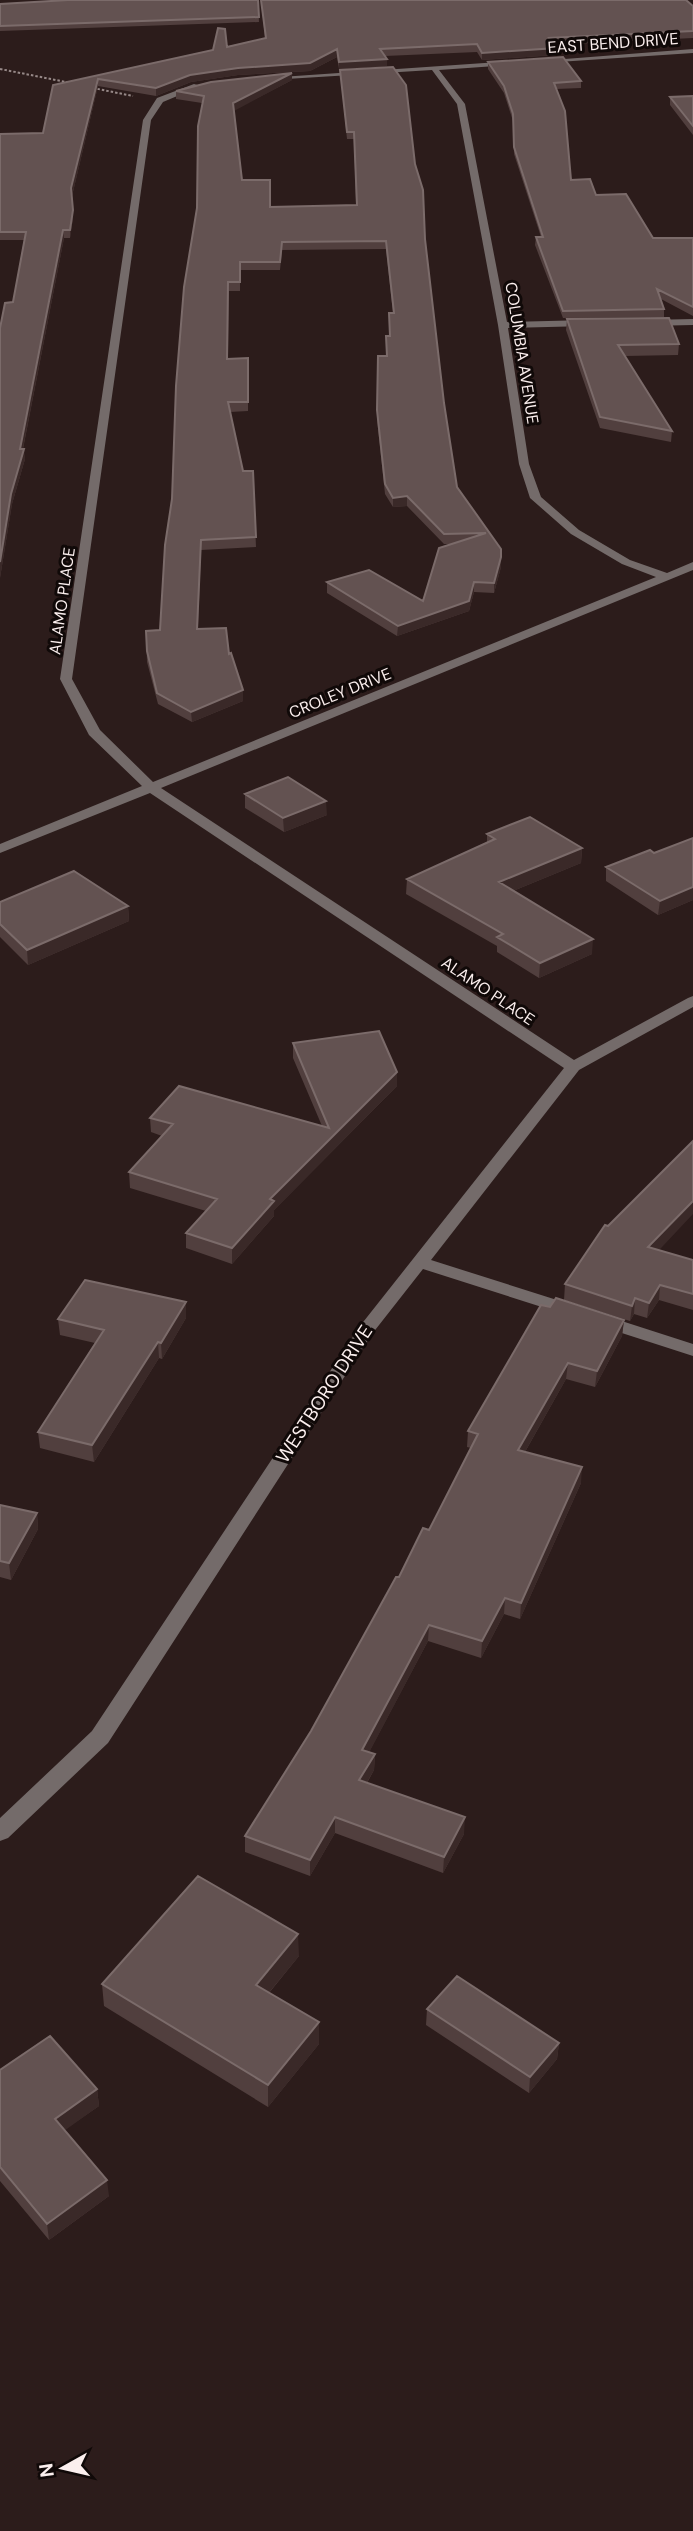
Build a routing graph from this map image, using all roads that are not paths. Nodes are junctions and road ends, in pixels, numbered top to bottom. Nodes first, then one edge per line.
1 (693, 51) edge
2 (529, 62) edge
3 (516, 63) edge
4 (434, 68) junction
5 (264, 78) edge
6 (205, 85) edge
7 (693, 322) edge
8 (598, 323) edge
9 (639, 323) edge
10 (503, 324) junction
11 (693, 566) edge
12 (668, 577) junction
13 (153, 789) junction
14 (0, 849) edge
15 (693, 1001) edge
16 (573, 1067) junction
17 (419, 1262) junction
18 (693, 1350) edge
19 (0, 1832) edge

1 - 2 street, EAST BEND DRIVE
3 - 4 street
4 - 5 street
4 - 10 street, COLUMBIA AVENUE
6 - 13 street, ALAMO PLACE
7 - 9 street
8 - 10 street
10 - 12 street, COLUMBIA AVENUE
11 - 12 street, CROLEY DRIVE
12 - 13 street, CROLEY DRIVE
13 - 14 street, CROLEY DRIVE
13 - 16 street, ALAMO PLACE
15 - 16 street, WESTBORO DRIVE
16 - 17 street, WESTBORO DRIVE
17 - 18 street
17 - 19 street, WESTBORO DRIVE

